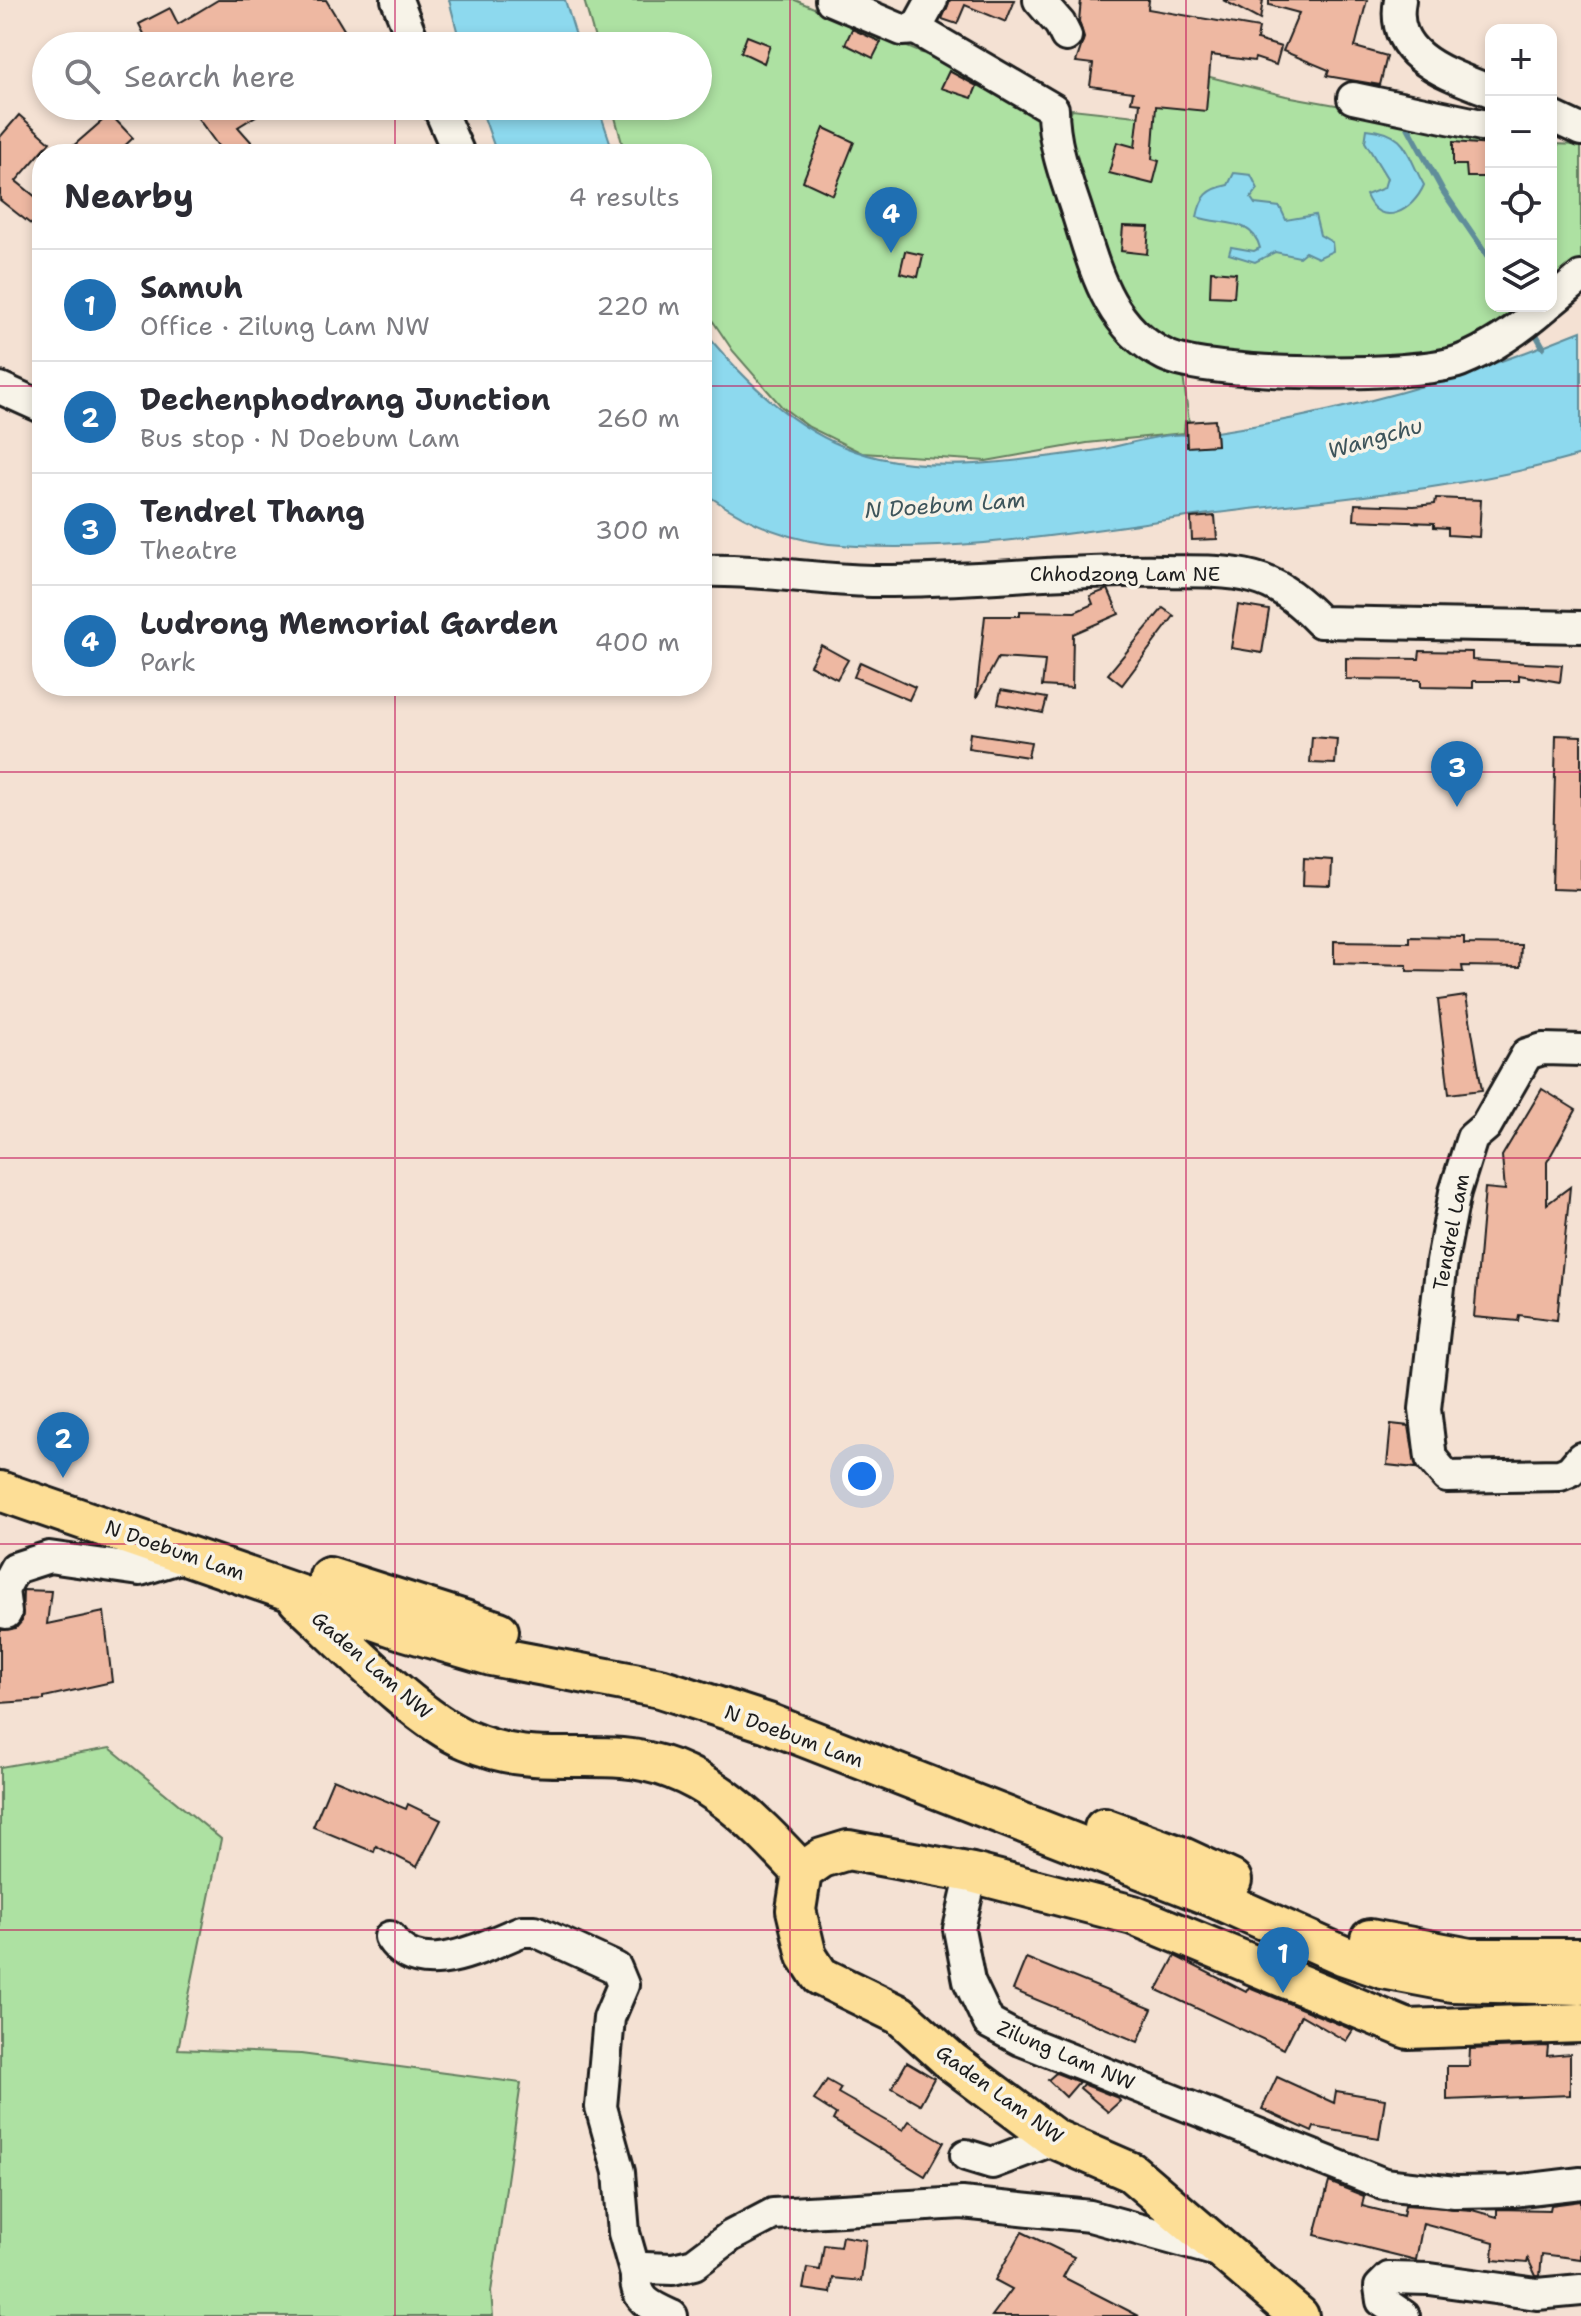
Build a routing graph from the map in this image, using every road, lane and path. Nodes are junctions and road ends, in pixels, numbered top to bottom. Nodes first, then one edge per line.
1 (397, 0) edge
2 (831, 0) edge
3 (932, 0) edge
4 (1039, 0) edge
5 (1400, 0) edge
6 (916, 29) junction
7 (410, 32) edge
8 (1066, 36) dead end
9 (1485, 89) edge
10 (1353, 98) dead end
11 (1557, 119) edge
12 (444, 120) edge
13 (1485, 126) edge
14 (1581, 132) edge
15 (1557, 136) edge
16 (455, 144) edge
17 (1581, 277) edge
18 (1557, 297) edge
19 (1539, 312) edge
20 (0, 388) edge
21 (32, 402) edge
22 (712, 554) edge
23 (747, 570) junction
24 (712, 571) edge
25 (1581, 627) edge
26 (1581, 1050) edge
27 (1581, 1458) edge
28 (0, 1469) edge
29 (9, 1497) edge
30 (189, 1555) junction
31 (286, 1589) junction
32 (6, 1613) dead end
33 (802, 1872) junction
34 (972, 1873) junction
35 (390, 1937) dead end
36 (1581, 1958) edge
37 (1581, 1985) edge
38 (1581, 2023) edge
39 (1055, 2139) junction
40 (966, 2155) dead end
41 (1581, 2183) edge
42 (1223, 2252) junction
43 (636, 2275) junction
44 (1581, 2290) edge
45 (1301, 2312) edge
46 (672, 2316) edge
47 (1404, 2316) edge

1 - 7 street
2 - 6 street
3 - 6 street
4 - 8 street
5 - 9 street
6 - 19 street
10 - 13 street
11 - 14 street
12 - 16 street
14 - 15 street
17 - 18 street
20 - 21 street
22 - 23 street
23 - 24 street, Chhodzong Lam NE
23 - 25 street, Chhodzong Lam NE
26 - 27 street, Tendrel Lam
28 - 36 main road, N Doebum Lam
29 - 30 main road, N Doebum Lam
30 - 31 main road, N Doebum Lam
30 - 32 street
31 - 33 main road, Gaden Lam NW
31 - 37 main road, N Doebum Lam
33 - 34 main road
33 - 39 main road, Gaden Lam NW
34 - 38 main road
34 - 41 street, Zilung Lam NW
35 - 43 street
39 - 40 street
39 - 42 main road, Gaden Lam NW
42 - 43 street
42 - 45 main road, Gaden Lam NW
43 - 46 street
44 - 47 street

